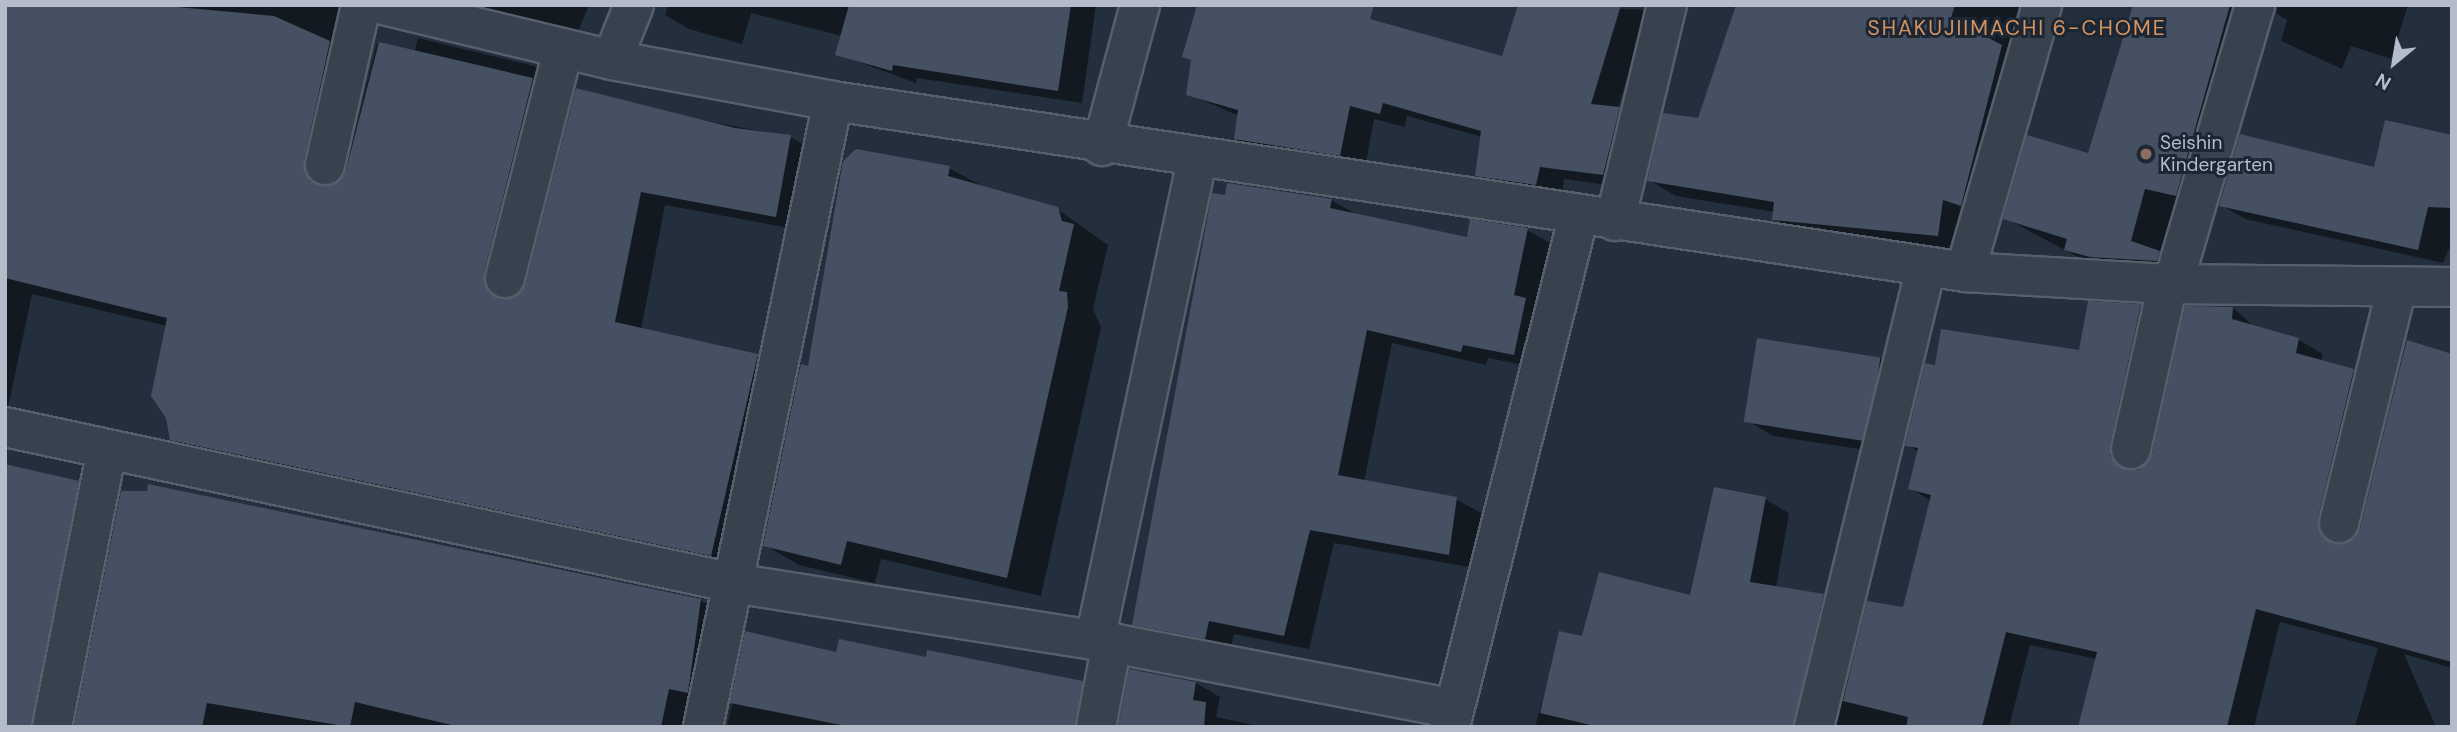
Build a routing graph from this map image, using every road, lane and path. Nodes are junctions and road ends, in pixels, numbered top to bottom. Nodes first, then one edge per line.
1 (361, 5) edge
2 (383, 5) edge
3 (634, 5) edge
4 (1140, 5) edge
5 (1667, 5) edge
6 (2042, 5) edge
7 (2255, 5) edge
8 (563, 50) junction
9 (612, 60) junction
10 (833, 101) junction
11 (1102, 146) junction
12 (1197, 160) junction
13 (325, 165) dead end
14 (1597, 218) junction
15 (1926, 266) junction
16 (1965, 272) junction
17 (505, 278) dead end
18 (2171, 284) junction
19 (2397, 287) junction
20 (2452, 287) edge
21 (5, 427) edge
22 (2131, 449) dead end
23 (107, 450) junction
24 (2339, 523) dead end
25 (733, 583) junction
26 (1104, 642) junction
27 (1452, 718) edge
28 (707, 726) edge
29 (1815, 726) edge
30 (52, 727) edge
31 (1096, 727) edge

1 - 13 street
2 - 8 street
3 - 9 street
4 - 11 street
5 - 14 street
6 - 16 street
7 - 18 street
8 - 9 street
8 - 17 street
9 - 10 street
10 - 11 street
10 - 25 street
11 - 12 street
12 - 14 street
12 - 26 street
14 - 15 street
14 - 27 street
15 - 16 street
15 - 29 street
16 - 18 street
18 - 19 street
18 - 22 street
19 - 20 street
19 - 24 street
21 - 23 street
23 - 25 street
23 - 30 street
25 - 26 street
25 - 28 street
26 - 27 street
26 - 31 street

